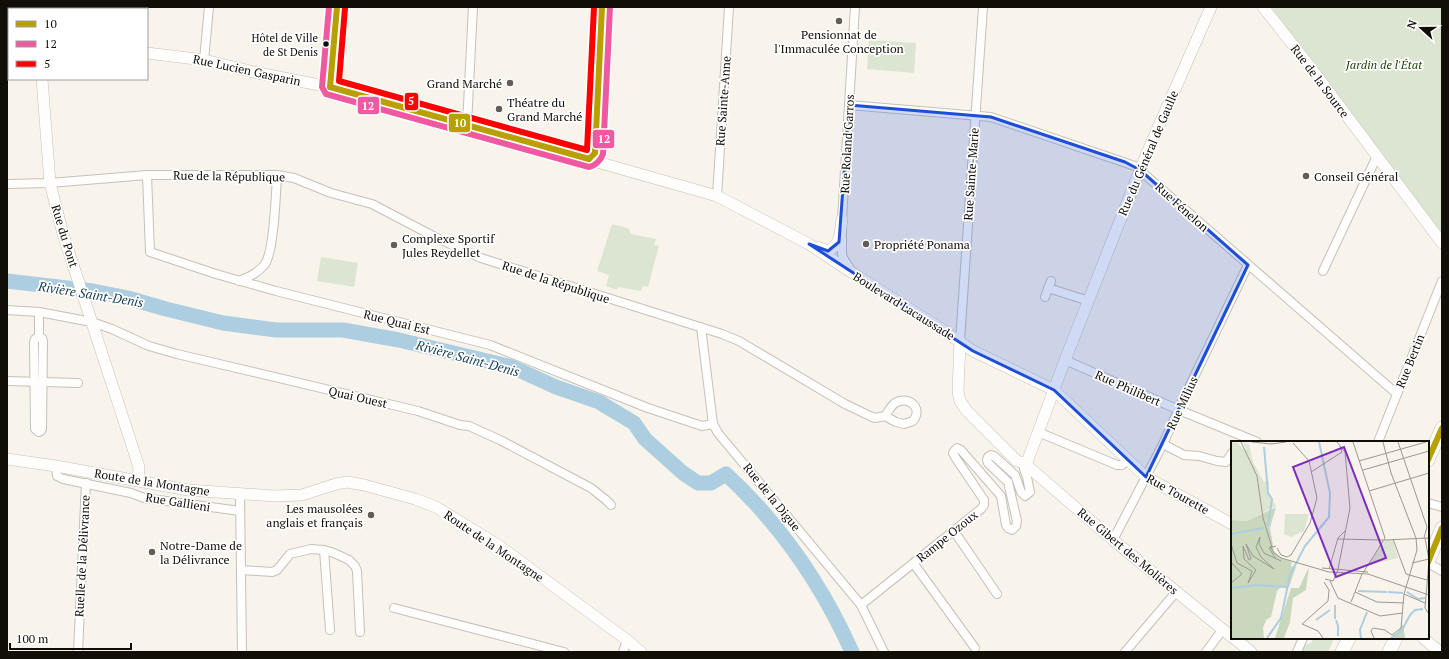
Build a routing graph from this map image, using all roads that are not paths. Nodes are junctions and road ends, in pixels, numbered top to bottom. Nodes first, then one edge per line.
1 (208, 7) edge
2 (337, 7) edge
3 (473, 7) edge
4 (602, 7) edge
5 (729, 7) edge
6 (855, 7) edge
7 (983, 7) edge
8 (1212, 7) edge
9 (1264, 7) edge
10 (148, 54) edge
11 (204, 60) junction
12 (42, 80) edge
13 (330, 88) junction
14 (849, 105) junction
15 (975, 116) junction
16 (467, 125) junction
17 (1377, 156) junction
18 (589, 159) junction
19 (1140, 170) junction
20 (147, 175) junction
21 (278, 175) junction
22 (50, 183) junction
23 (7, 184) edge
24 (717, 196) junction
25 (842, 219) junction
26 (1442, 243) edge
27 (809, 244) junction
28 (1248, 266) junction
29 (1323, 271) dead end
30 (856, 276) junction
31 (239, 281) junction
32 (1442, 281) edge
33 (1045, 297) dead end
34 (1088, 301) junction
35 (7, 310) edge
36 (39, 312) junction
37 (92, 322) junction
38 (701, 327) junction
39 (38, 337) junction
40 (960, 347) junction
41 (1065, 360) junction
42 (7, 381) edge
43 (34, 382) junction
44 (43, 382) junction
45 (78, 382) dead end
46 (1054, 390) junction
47 (1396, 394) junction
48 (1179, 410) junction
49 (885, 416) dead end
50 (713, 424) junction
51 (1442, 428) edge
52 (1038, 432) junction
53 (1239, 438) edge
54 (1252, 441) edge
55 (1378, 441) edge
56 (1163, 444) junction
57 (1231, 454) edge
58 (1429, 458) edge
59 (7, 459) edge
60 (1128, 460) junction
61 (1026, 465) junction
62 (56, 466) junction
63 (1146, 477) junction
64 (138, 481) junction
65 (86, 483) junction
66 (240, 494) junction
67 (1429, 503) edge
68 (611, 505) dead end
69 (1442, 507) edge
70 (240, 511) junction
71 (1231, 523) edge
72 (1442, 528) edge
73 (954, 531) junction
74 (1113, 540) junction
75 (324, 550) junction
76 (1429, 560) edge
77 (1429, 563) edge
78 (914, 564) junction
79 (241, 570) junction
80 (1442, 571) edge
81 (1177, 591) junction
82 (996, 594) dead end
83 (861, 605) junction
84 (394, 608) dead end
85 (1222, 629) junction
86 (330, 630) dead end
87 (360, 632) dead end
88 (1231, 636) edge
89 (1235, 639) edge
90 (1303, 639) edge
91 (1348, 639) edge
92 (1396, 639) edge
93 (1424, 639) edge
94 (634, 646) edge
95 (975, 648) dead end
96 (1248, 651) edge
97 (78, 652) edge
98 (242, 652) edge
99 (564, 652) edge
100 (622, 652) edge
101 (648, 652) edge
102 (884, 652) edge
103 (1125, 652) edge
104 (1206, 652) edge
105 (1297, 652) edge
106 (1342, 652) edge
107 (1389, 652) edge
108 (1438, 652) edge

1 - 11 street
2 - 13 street
3 - 16 street
4 - 18 street
5 - 24 street, Rue Sainte-Anne
6 - 14 street, Rue Roland Garros
7 - 15 street, Rue Sainte-Marie
8 - 19 street, Rue du Général de Gaulle
9 - 17 street, Rue de la Source
10 - 11 street, Rue Lucien Gasparin
11 - 13 street, Rue Lucien Gasparin
12 - 22 street, Rue du Pont
13 - 16 street, Rue Lucien Gasparin
14 - 15 street, Rue Fénelon
14 - 25 street, Rue Roland Garros
15 - 19 street, Rue Fénelon
15 - 40 street, Rue Sainte-Marie
16 - 18 street, Rue Lucien Gasparin
17 - 26 street, Rue de la Source
17 - 29 street
18 - 24 street, Rue Lucien Gasparin
19 - 28 street, Rue Fénelon
19 - 34 street, Rue du Général de Gaulle
20 - 21 street, Rue de la République
20 - 22 street, Rue de la République
20 - 31 street, Rue Quai Est
21 - 31 street
21 - 38 street, Rue de la République
22 - 23 street, Rue de la République
22 - 37 street, Rue du Pont
24 - 27 street, Boulevard Lacaussade
25 - 27 street
25 - 30 street, Rue Roland Garros
27 - 30 street, Boulevard Lacaussade
28 - 47 street, Rue Fénelon
28 - 48 street, Rue Milius
30 - 40 street, Boulevard Lacaussade
31 - 50 street, Rue Quai Est
32 - 47 street, Rue Bertin
33 - 34 street
34 - 41 street, Rue du Général de Gaulle
35 - 36 street, Quai Ouest
36 - 37 street, Quai Ouest
36 - 39 street
37 - 64 street, Rue du Pont
37 - 68 street, Quai Ouest
38 - 49 street, Rue de la République
38 - 50 street, Rue de la Digue
39 - 43 street
39 - 44 street
40 - 46 street, Rue Tourette
40 - 61 street, Boulevard Lacaussade
41 - 46 street, Rue du Général de Gaulle
41 - 48 street, Rue Philibert
42 - 43 street
43 - 44 street
43 - 44 street
44 - 45 street
46 - 52 street, Rue du Général de Gaulle
46 - 60 street, Rue Tourette
47 - 55 street, Rue Bertin
48 - 53 street, Rue Philibert
48 - 56 street, Rue Milius
50 - 83 street, Rue de la Digue
51 - 58 main road
52 - 60 street
52 - 61 street, Rue du Général de Gaulle
53 - 54 street, Rue Philibert
56 - 57 street
56 - 63 street, Rue Milius
59 - 62 street, Route de la Montagne
60 - 63 street, Rue Tourette
61 - 73 street, Rampe Ozoux
61 - 74 street, Rue Gibert des Molières
62 - 64 street, Route de la Montagne
62 - 65 street, Rue Gallieni
63 - 71 street, Rue Tourette
63 - 74 street, Rue Milius
64 - 66 street, Route de la Montagne
65 - 70 street, Rue Gallieni
65 - 97 street, Ruelle de la Délivrance
66 - 70 street
66 - 94 street, Route de la Montagne
67 - 69 street
70 - 79 street
72 - 76 main road
73 - 78 street, Rampe Ozoux
73 - 82 street
74 - 81 street, Rue Gibert des Molières
75 - 79 street
75 - 86 street
75 - 87 street
77 - 80 street
78 - 83 street, Rampe Ozoux
78 - 95 street
79 - 98 street
81 - 85 street, Rue Gibert des Molières
81 - 103 street
83 - 102 street, Rue de la Digue
84 - 99 street
85 - 88 street, Rue Gibert des Molières
85 - 104 street
89 - 96 street, Rue Gibert des Molières
90 - 105 street
91 - 106 main road
92 - 107 main road
93 - 108 street
94 - 100 street
94 - 101 street, Route de la Montagne

